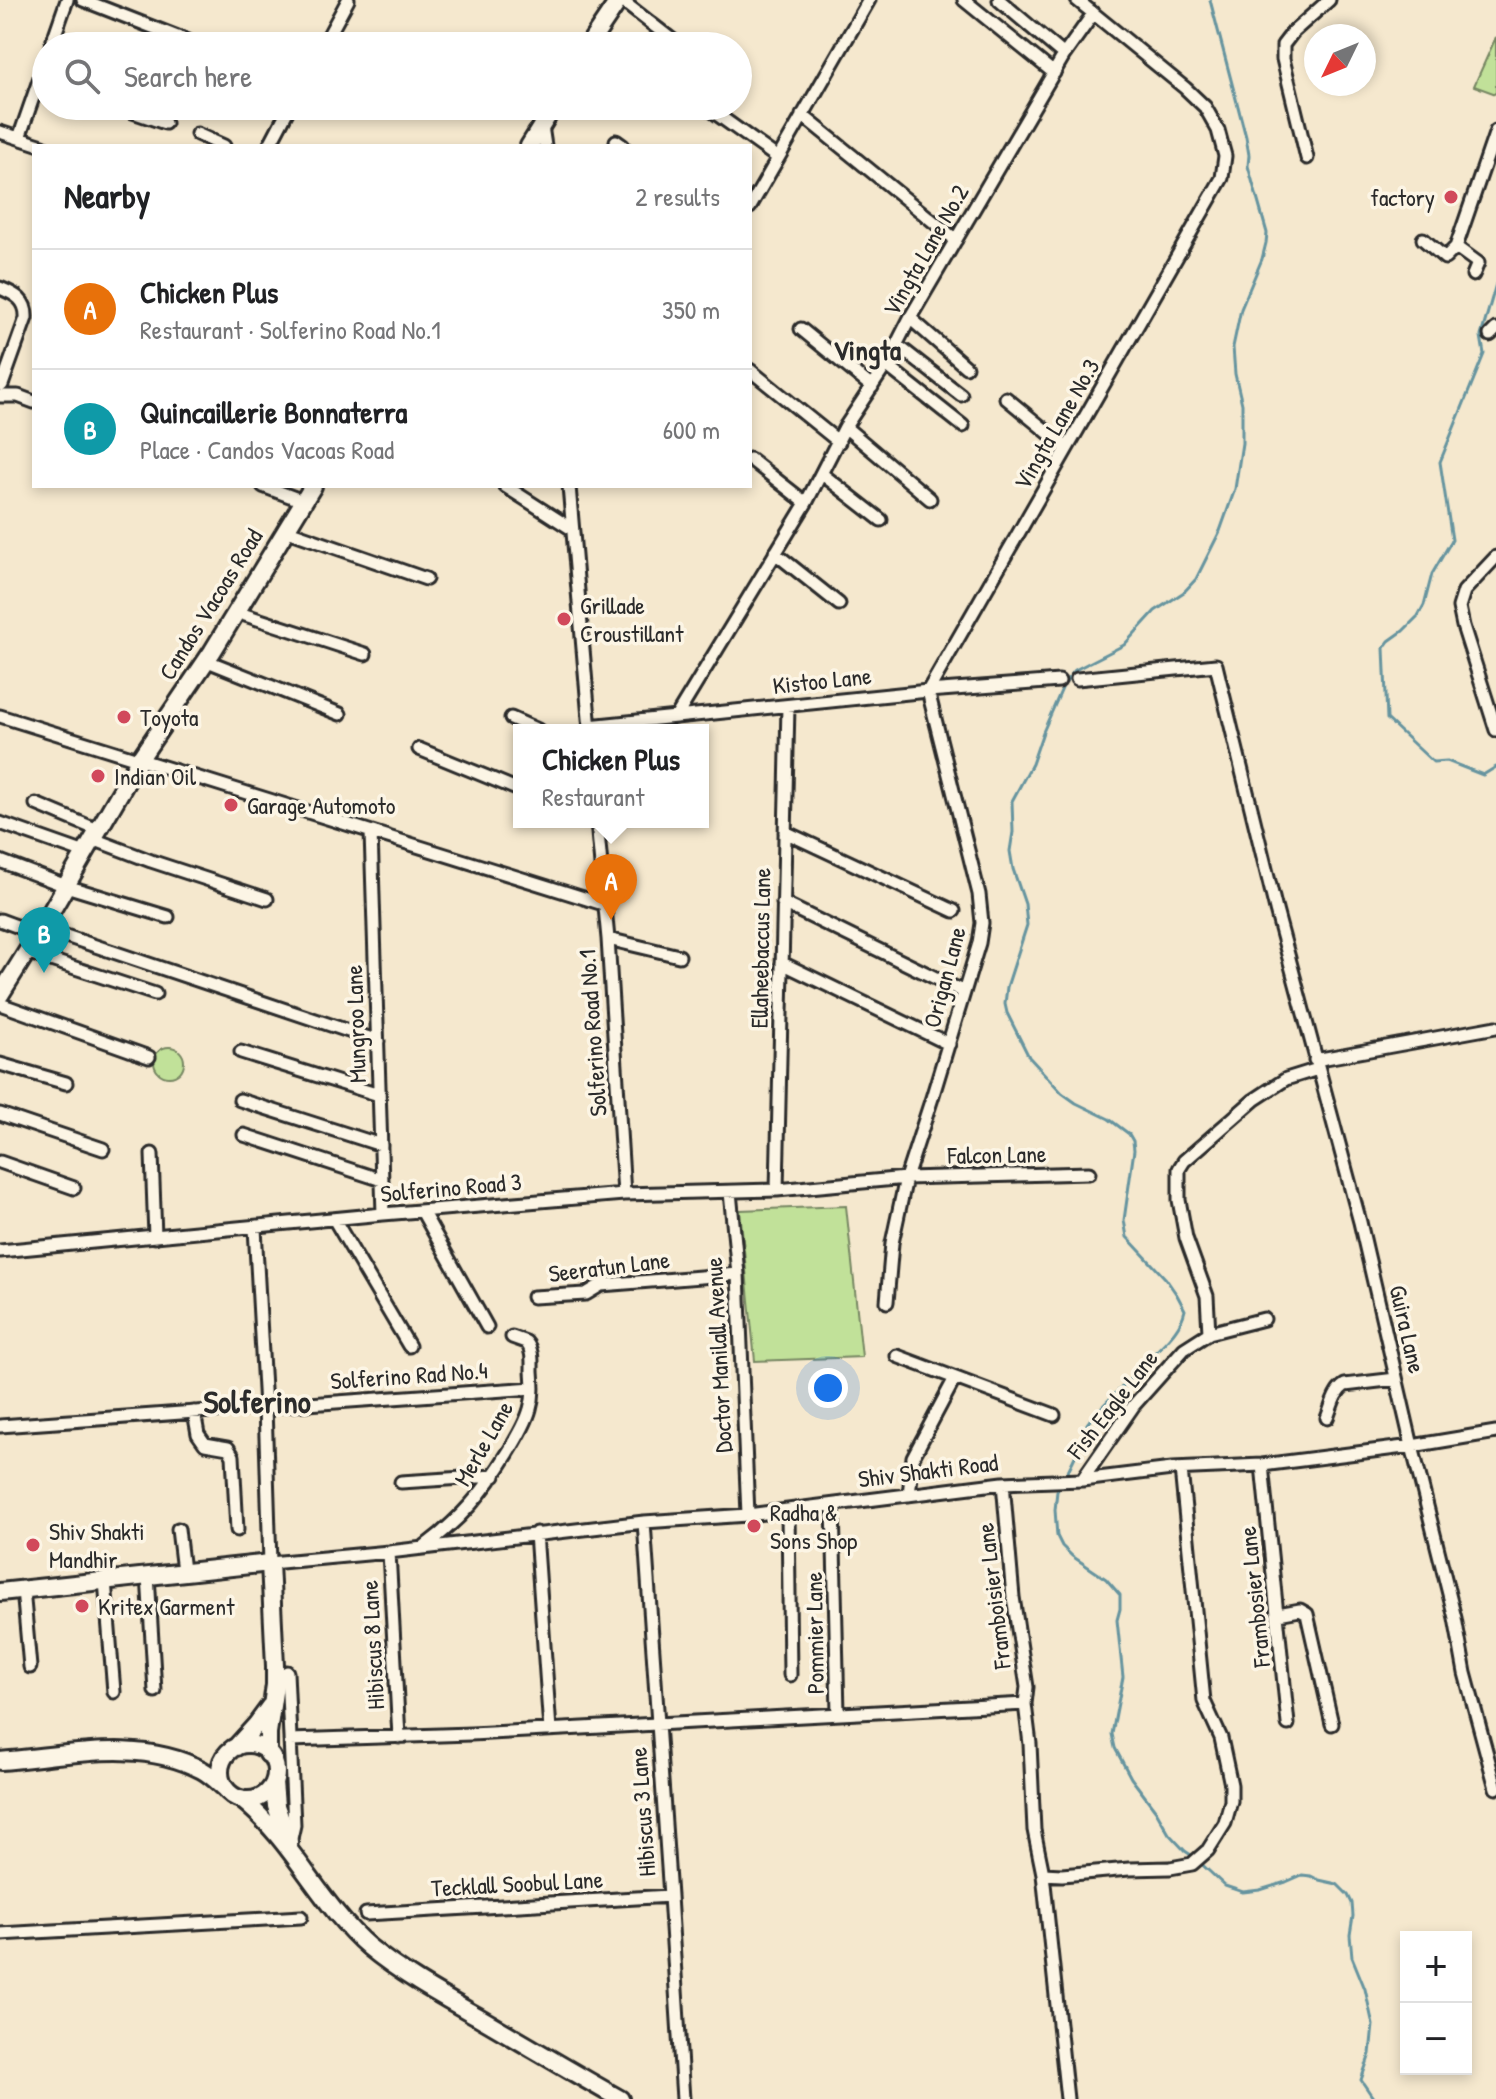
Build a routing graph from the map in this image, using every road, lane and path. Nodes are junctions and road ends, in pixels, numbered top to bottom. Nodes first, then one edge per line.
1 (67, 0) edge
2 (83, 0) edge
3 (348, 0) edge
4 (620, 0) edge
5 (869, 0) edge
6 (964, 0) edge
7 (999, 0) edge
8 (1077, 0) edge
9 (1329, 0) edge
10 (1093, 14) junction
11 (56, 32) edge
12 (165, 32) edge
13 (331, 32) edge
14 (599, 32) edge
15 (662, 32) edge
16 (1064, 55) junction
17 (1054, 73) junction
18 (32, 106) edge
19 (802, 115) junction
20 (156, 120) edge
21 (283, 120) edge
22 (546, 120) edge
23 (725, 120) edge
24 (165, 123) dead end
25 (542, 126) junction
26 (1496, 131) edge
27 (0, 132) edge
28 (197, 134) dead end
29 (19, 138) junction
30 (37, 144) edge
31 (220, 144) edge
32 (270, 144) edge
33 (530, 144) edge
34 (545, 144) edge
35 (778, 158) junction
36 (1307, 158) dead end
37 (752, 204) edge
38 (1423, 239) dead end
39 (956, 240) junction
40 (1456, 247) junction
41 (1473, 275) dead end
42 (0, 288) edge
43 (910, 318) junction
44 (801, 329) dead end
45 (897, 345) junction
46 (886, 365) junction
47 (966, 367) dead end
48 (752, 372) edge
49 (872, 387) junction
50 (3, 390) edge
51 (961, 395) dead end
52 (1006, 398) dead end
53 (32, 401) edge
54 (963, 426) dead end
55 (845, 427) junction
56 (839, 442) junction
57 (1067, 448) junction
58 (752, 461) edge
59 (822, 474) junction
60 (268, 488) edge
61 (312, 488) edge
62 (508, 488) edge
63 (569, 488) edge
64 (930, 499) dead end
65 (303, 501) junction
66 (806, 503) junction
67 (881, 520) dead end
68 (572, 529) junction
69 (285, 530) junction
70 (775, 553) junction
71 (1496, 557) edge
72 (426, 579) dead end
73 (839, 604) dead end
74 (236, 612) junction
75 (365, 654) dead end
76 (205, 660) junction
77 (1077, 679) dead end
78 (1059, 681) dead end
79 (928, 691) junction
80 (788, 706) junction
81 (340, 714) dead end
82 (0, 716) edge
83 (676, 717) junction
84 (511, 718) dead end
85 (524, 724) edge
86 (590, 724) edge
87 (621, 724) edge
88 (1496, 730) edge
89 (419, 749) dead end
90 (139, 760) junction
91 (513, 788) edge
92 (36, 804) dead end
93 (0, 823) edge
94 (597, 828) edge
95 (371, 832) junction
96 (785, 832) junction
97 (92, 841) junction
98 (0, 861) edge
99 (66, 886) junction
100 (267, 899) dead end
101 (783, 903) junction
102 (603, 904) junction
103 (954, 911) dead end
104 (168, 917) dead end
105 (0, 920) edge
106 (40, 931) junction
107 (608, 939) junction
108 (26, 952) junction
109 (679, 956) dead end
110 (782, 963) junction
111 (964, 992) junction
112 (1, 994) edge
113 (155, 994) dead end
114 (1496, 1027) edge
115 (378, 1041) junction
116 (949, 1044) junction
117 (241, 1052) dead end
118 (149, 1057) dead end
119 (0, 1064) edge
120 (1317, 1064) junction
121 (66, 1083) dead end
122 (379, 1095) junction
123 (240, 1100) dead end
124 (0, 1114) edge
125 (244, 1135) dead end
126 (381, 1145) junction
127 (103, 1149) dead end
128 (152, 1154) dead end
129 (0, 1162) edge
130 (1089, 1173) dead end
131 (906, 1178) junction
132 (382, 1180) junction
133 (74, 1188) dead end
134 (777, 1190) junction
135 (730, 1192) junction
136 (624, 1194) junction
137 (422, 1211) junction
138 (383, 1214) junction
139 (334, 1219) junction
140 (255, 1228) junction
141 (155, 1237) junction
142 (0, 1251) edge
143 (738, 1274) junction
144 (533, 1297) dead end
145 (887, 1302) dead end
146 (1264, 1319) dead end
147 (487, 1327) dead end
148 (1209, 1333) junction
149 (512, 1337) dead end
150 (409, 1346) dead end
151 (897, 1356) dead end
152 (955, 1378) junction
153 (1396, 1379) junction
154 (533, 1388) junction
155 (265, 1407) junction
156 (194, 1412) junction
157 (1054, 1415) dead end
158 (1327, 1418) dead end
159 (0, 1426) edge
160 (1496, 1432) edge
161 (1412, 1446) junction
162 (1262, 1465) junction
163 (1181, 1469) junction
164 (494, 1476) junction
165 (1076, 1480) junction
166 (401, 1482) dead end
167 (1003, 1483) junction
168 (909, 1495) junction
169 (833, 1505) junction
170 (788, 1511) junction
171 (748, 1515) junction
172 (644, 1522) junction
173 (178, 1529) dead end
174 (237, 1530) dead end
175 (536, 1533) junction
176 (425, 1546) junction
177 (389, 1552) junction
178 (270, 1563) junction
179 (183, 1571) junction
180 (148, 1575) junction
181 (105, 1580) junction
182 (23, 1589) junction
183 (0, 1592) edge
184 (1278, 1614) junction
185 (30, 1667) dead end
186 (287, 1672) dead end
187 (790, 1675) dead end
188 (155, 1691) dead end
189 (114, 1692) dead end
190 (1025, 1704) junction
191 (271, 1705) junction
192 (838, 1713) junction
193 (658, 1724) junction
194 (1288, 1724) dead end
195 (1332, 1724) dead end
196 (550, 1730) junction
197 (399, 1737) junction
198 (290, 1740) junction
199 (235, 1747) junction
200 (268, 1754) junction
201 (0, 1761) edge
202 (274, 1782) junction
203 (1496, 1788) edge
204 (226, 1789) junction
205 (241, 1799) junction
206 (292, 1849) junction
207 (1043, 1874) junction
208 (670, 1896) junction
209 (366, 1914) dead end
210 (301, 1917) dead end
211 (0, 1934) edge
212 (620, 2099) edge
213 (683, 2099) edge
214 (1067, 2099) edge

1 - 11 street
2 - 12 street
3 - 13 street
4 - 14 main road
4 - 15 street
5 - 19 street
6 - 17 street
7 - 16 street
8 - 10 street
9 - 36 street
10 - 16 street, Vingta Lane No.2
10 - 57 street, Vingta Lane No.3
16 - 17 street, Vingta Lane No.2
17 - 39 street, Vingta Lane No.2
18 - 29 street
19 - 35 street
19 - 39 street
20 - 24 street
21 - 32 street
22 - 25 main road
23 - 35 street
25 - 33 main road
25 - 34 street
26 - 40 street
27 - 29 street
28 - 31 street
29 - 30 street
35 - 37 street
38 - 40 street
39 - 43 street, Vingta Lane No.2
40 - 41 street
42 - 50 street
43 - 45 street, Vingta Lane No.2
43 - 47 street
44 - 49 street
45 - 46 street, Vingta Lane No.2
45 - 51 street
46 - 49 street, Vingta Lane No.2
46 - 54 street
48 - 56 street
49 - 55 street, Vingta Lane No.2
50 - 53 street
52 - 57 street
55 - 56 street, Vingta Lane No.2
55 - 64 street
56 - 59 street, Vingta Lane No.2
57 - 79 street, Vingta Lane No.3
58 - 66 street
59 - 66 street, Vingta Lane No.2
59 - 67 street
60 - 65 street
61 - 65 main road, Candos Vacoas Road
62 - 68 street
63 - 68 street
65 - 69 main road, Candos Vacoas Road
66 - 70 street, Vingta Lane No.2
68 - 86 street
69 - 72 street
69 - 74 main road, Candos Vacoas Road
70 - 73 street
70 - 83 street, Vingta Lane No.2
71 - 88 street
74 - 75 street
74 - 76 main road, Candos Vacoas Road
76 - 81 street
76 - 90 main road, Candos Vacoas Road
77 - 120 street, Guira Lane
78 - 79 street, Kistoo Lane
79 - 80 street, Kistoo Lane
79 - 111 street, Origan Lane
80 - 83 street, Kistoo Lane
80 - 96 street, Ellaheebaccus Lane
82 - 90 street
83 - 87 street, Kistoo Lane
84 - 85 street
89 - 91 street
90 - 95 street
90 - 97 main road, Candos Vacoas Road
92 - 97 street
93 - 97 street
94 - 102 street, Solferino Road No.1
95 - 102 street
95 - 115 street, Mungroo Lane
96 - 101 street, Ellaheebaccus Lane
96 - 103 street
97 - 99 main road, Candos Vacoas Road
97 - 100 street
98 - 99 street
99 - 104 street
99 - 106 main road, Candos Vacoas Road
101 - 110 street, Ellaheebaccus Lane
101 - 111 street
102 - 107 street, Solferino Road No.1
105 - 106 street
106 - 108 main road, Candos Vacoas Road
106 - 115 street
107 - 109 street
107 - 136 street, Solferino Road No.1
108 - 112 main road, Candos Vacoas Road
108 - 113 street
110 - 116 street
110 - 134 street, Ellaheebaccus Lane
111 - 116 street, Origan Lane
112 - 118 street
114 - 120 street
115 - 122 street, Mungroo Lane
116 - 131 street, Origan Lane
117 - 122 street
119 - 121 street
120 - 148 street
120 - 153 street, Guira Lane
122 - 126 street, Mungroo Lane
123 - 126 street
124 - 127 street
125 - 132 street
126 - 132 street, Mungroo Lane
128 - 141 street
129 - 133 street
130 - 131 street, Falcon Lane
131 - 134 street, Solferino Road 3
131 - 145 street, Origan Lane
132 - 138 street, Mungroo Lane
134 - 135 street, Solferino Road 3
135 - 136 street, Solferino Road 3
135 - 143 street, Doctor Manilall Avenue
136 - 137 street, Solferino Road 3
137 - 138 street, Solferino Road 3
137 - 147 street
138 - 139 street, Solferino Road 3
139 - 140 street, Solferino Road 3
139 - 150 street
140 - 141 street, Solferino Road 3
140 - 155 street
141 - 142 street, Solferino Road 3
143 - 144 street, Seeratun Lane
143 - 171 street, Doctor Manilall Avenue
146 - 148 street, Fish Eagle Lane
148 - 165 street, Fish Eagle Lane
149 - 154 street
151 - 152 street
152 - 157 street
152 - 168 street
153 - 158 street
153 - 161 street, Guira Lane
154 - 155 street, Solferino Rad No.4
154 - 164 street, Merle Lane
155 - 156 street, Solferino Rad No.4
155 - 178 street
156 - 159 street, Solferino Rad No.4
156 - 174 street
160 - 161 street, Shiv Shakti Road
161 - 162 street, Shiv Shakti Road
161 - 203 street, Guira Lane
162 - 163 street, Shiv Shakti Road
162 - 184 street, Frambosier Lane
163 - 165 street, Shiv Shakti Road
163 - 207 street
164 - 166 street
164 - 176 street, Merle Lane
165 - 167 street, Shiv Shakti Road
167 - 168 street, Shiv Shakti Road
167 - 190 street, Framboisier Lane
168 - 169 street, Shiv Shakti Road
169 - 170 street, Shiv Shakti Road
169 - 192 street, Pommier Lane
170 - 171 street, Shiv Shakti Road
170 - 187 street
171 - 172 street, Shiv Shakti Road
172 - 175 street, Shiv Shakti Road
172 - 193 street, Hibiscus 3 Lane
173 - 179 street
175 - 176 street, Shiv Shakti Road
175 - 196 street
176 - 177 street, Shiv Shakti Road
177 - 178 street, Shiv Shakti Road
177 - 197 street, Hibiscus 8 Lane
178 - 179 main road
178 - 191 main road
179 - 180 main road
180 - 181 main road
180 - 188 street
181 - 182 main road
181 - 189 street
182 - 183 main road
182 - 185 street
184 - 194 street, Frambosier Lane
184 - 195 street
186 - 198 street
190 - 192 street
190 - 207 street, Framboisier Lane
191 - 199 main road
191 - 200 main road
192 - 193 street
193 - 196 street
193 - 208 street, Hibiscus 3 Lane
196 - 197 street
197 - 198 street
198 - 206 street
199 - 200 main road
199 - 204 main road
200 - 202 main road
201 - 204 main road
202 - 205 main road
202 - 206 main road
204 - 205 main road
205 - 206 main road
206 - 212 main road
207 - 214 street, Framboisier Lane
208 - 209 street, Tecklall Soobul Lane
208 - 213 street, Hibiscus 3 Lane
210 - 211 street

